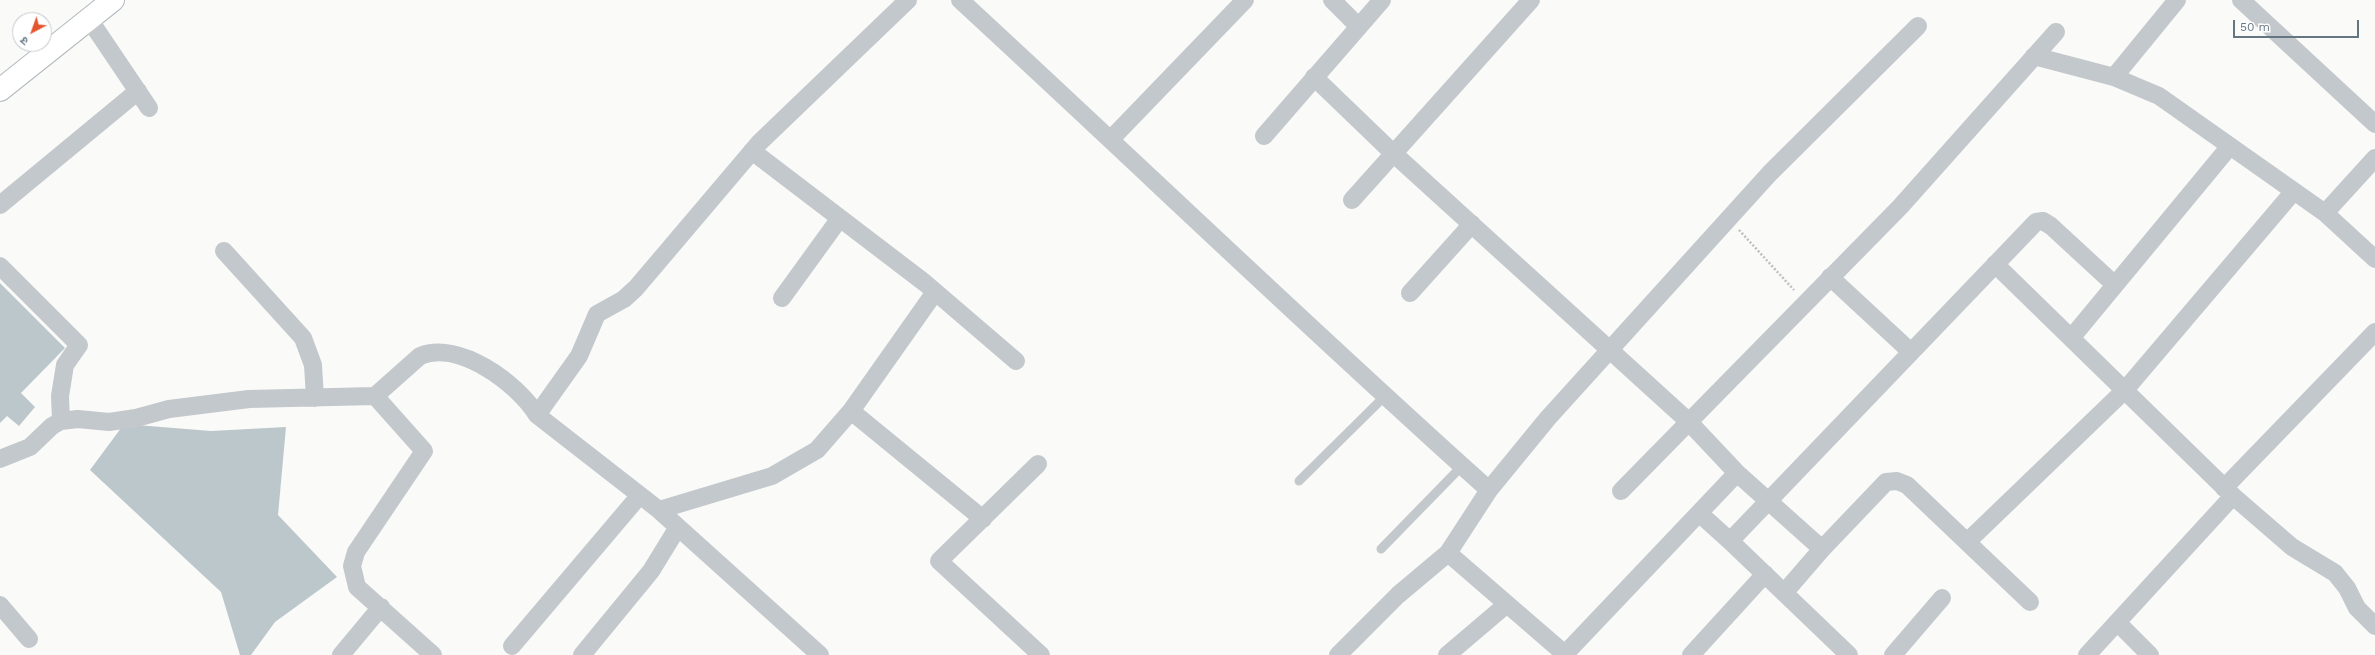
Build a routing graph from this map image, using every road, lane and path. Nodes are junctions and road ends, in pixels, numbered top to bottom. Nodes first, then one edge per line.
1 (113, 0) edge
2 (908, 0) edge
3 (960, 0) edge
4 (1245, 0) edge
5 (1332, 0) edge
6 (1382, 0) edge
7 (1531, 0) edge
8 (2177, 0) edge
9 (2241, 0) edge
10 (89, 20) junction
11 (1918, 26) dead end
12 (1359, 27) junction
13 (2056, 32) dead end
14 (2034, 56) junction
15 (2114, 77) junction
16 (1314, 78) junction
17 (0, 90) edge
18 (138, 91) junction
19 (149, 108) dead end
20 (2375, 124) edge
21 (1264, 136) dead end
22 (1111, 139) junction
23 (2230, 146) junction
24 (752, 151) junction
25 (1393, 153) junction
26 (2375, 158) edge
27 (2294, 191) junction
28 (1352, 200) dead end
29 (0, 205) edge
30 (2325, 213) junction
31 (840, 218) junction
32 (1729, 219) junction
33 (1472, 224) junction
34 (224, 251) dead end
35 (2375, 259) edge
36 (1995, 264) junction
37 (0, 266) edge
38 (1830, 277) junction
39 (2115, 285) junction
40 (935, 292) junction
41 (1410, 292) dead end
42 (782, 298) dead end
43 (1805, 302) junction
44 (2375, 332) edge
45 (2072, 337) junction
46 (1610, 350) junction
47 (1911, 352) junction
48 (1016, 361) dead end
49 (2125, 390) junction
50 (375, 396) junction
51 (1384, 397) junction
52 (315, 398) junction
53 (850, 411) junction
54 (537, 415) junction
55 (61, 421) junction
56 (1688, 421) junction
57 (0, 459) edge
58 (1038, 464) dead end
59 (1462, 466) junction
60 (1737, 473) junction
61 (1299, 481) dead end
62 (1489, 490) junction
63 (1621, 491) dead end
64 (2229, 492) junction
65 (640, 495) junction
66 (1769, 501) junction
67 (659, 510) junction
68 (1699, 513) junction
69 (983, 520) junction
70 (678, 527) junction
71 (1730, 541) junction
72 (1967, 542) junction
73 (1381, 549) dead end
74 (1822, 549) junction
75 (1448, 553) junction
76 (1765, 574) junction
77 (1784, 593) junction
78 (1942, 598) dead end
79 (2030, 602) dead end
80 (1507, 604) junction
81 (0, 605) edge
82 (381, 607) junction
83 (2117, 622) junction
84 (2375, 626) edge
85 (29, 639) dead end
86 (512, 646) dead end
87 (1841, 652) edge
88 (1565, 654) edge
89 (1694, 654) edge
90 (341, 655) edge
91 (433, 655) edge
92 (582, 655) edge
93 (820, 655) edge
94 (1041, 655) edge
95 (1338, 655) edge
96 (1447, 655) edge
97 (1893, 655) edge
98 (2087, 655) edge
99 (2150, 655) edge

1 - 10 street
2 - 24 street
3 - 22 street
4 - 22 street
5 - 12 street
6 - 12 street
7 - 25 street
8 - 15 street
9 - 20 street
10 - 17 street
10 - 18 street
11 - 32 street
12 - 16 street
13 - 14 street
14 - 15 street
14 - 38 street
15 - 23 street
16 - 21 street
16 - 25 street
18 - 19 street
18 - 29 street
22 - 51 street
23 - 27 street
23 - 39 street
24 - 31 street
24 - 54 street
25 - 28 street
25 - 33 street
26 - 30 street
27 - 30 street
27 - 49 street
30 - 35 street
31 - 40 street
31 - 42 street
32 - 43 path
32 - 46 street
33 - 41 street
33 - 46 street
34 - 52 street
36 - 39 street
36 - 45 street
36 - 47 street
37 - 55 street
38 - 43 street
38 - 47 street
39 - 45 street
40 - 48 street
40 - 53 street
43 - 56 street
44 - 64 street
45 - 49 street
46 - 56 street
46 - 62 street
47 - 66 street
49 - 64 street
49 - 72 street
50 - 52 street
50 - 54 street
50 - 82 street
51 - 59 street
51 - 61 lane
52 - 55 street
53 - 67 street
53 - 69 street
54 - 65 street
55 - 57 street
56 - 60 street
56 - 63 street
58 - 69 street
59 - 62 street
59 - 73 lane
60 - 66 street
60 - 68 street
62 - 75 street
64 - 83 street
64 - 84 street
65 - 67 street
65 - 86 street
66 - 71 street
66 - 74 street
67 - 70 street
68 - 71 street
68 - 88 street
69 - 94 street
70 - 92 street
70 - 93 street
71 - 76 street
72 - 74 street
72 - 79 street
74 - 77 street
75 - 80 street
75 - 95 street
76 - 77 street
76 - 89 street
77 - 87 street
78 - 97 street
80 - 88 street
80 - 96 street
81 - 85 street
82 - 90 street
82 - 91 street
83 - 98 street
83 - 99 street

